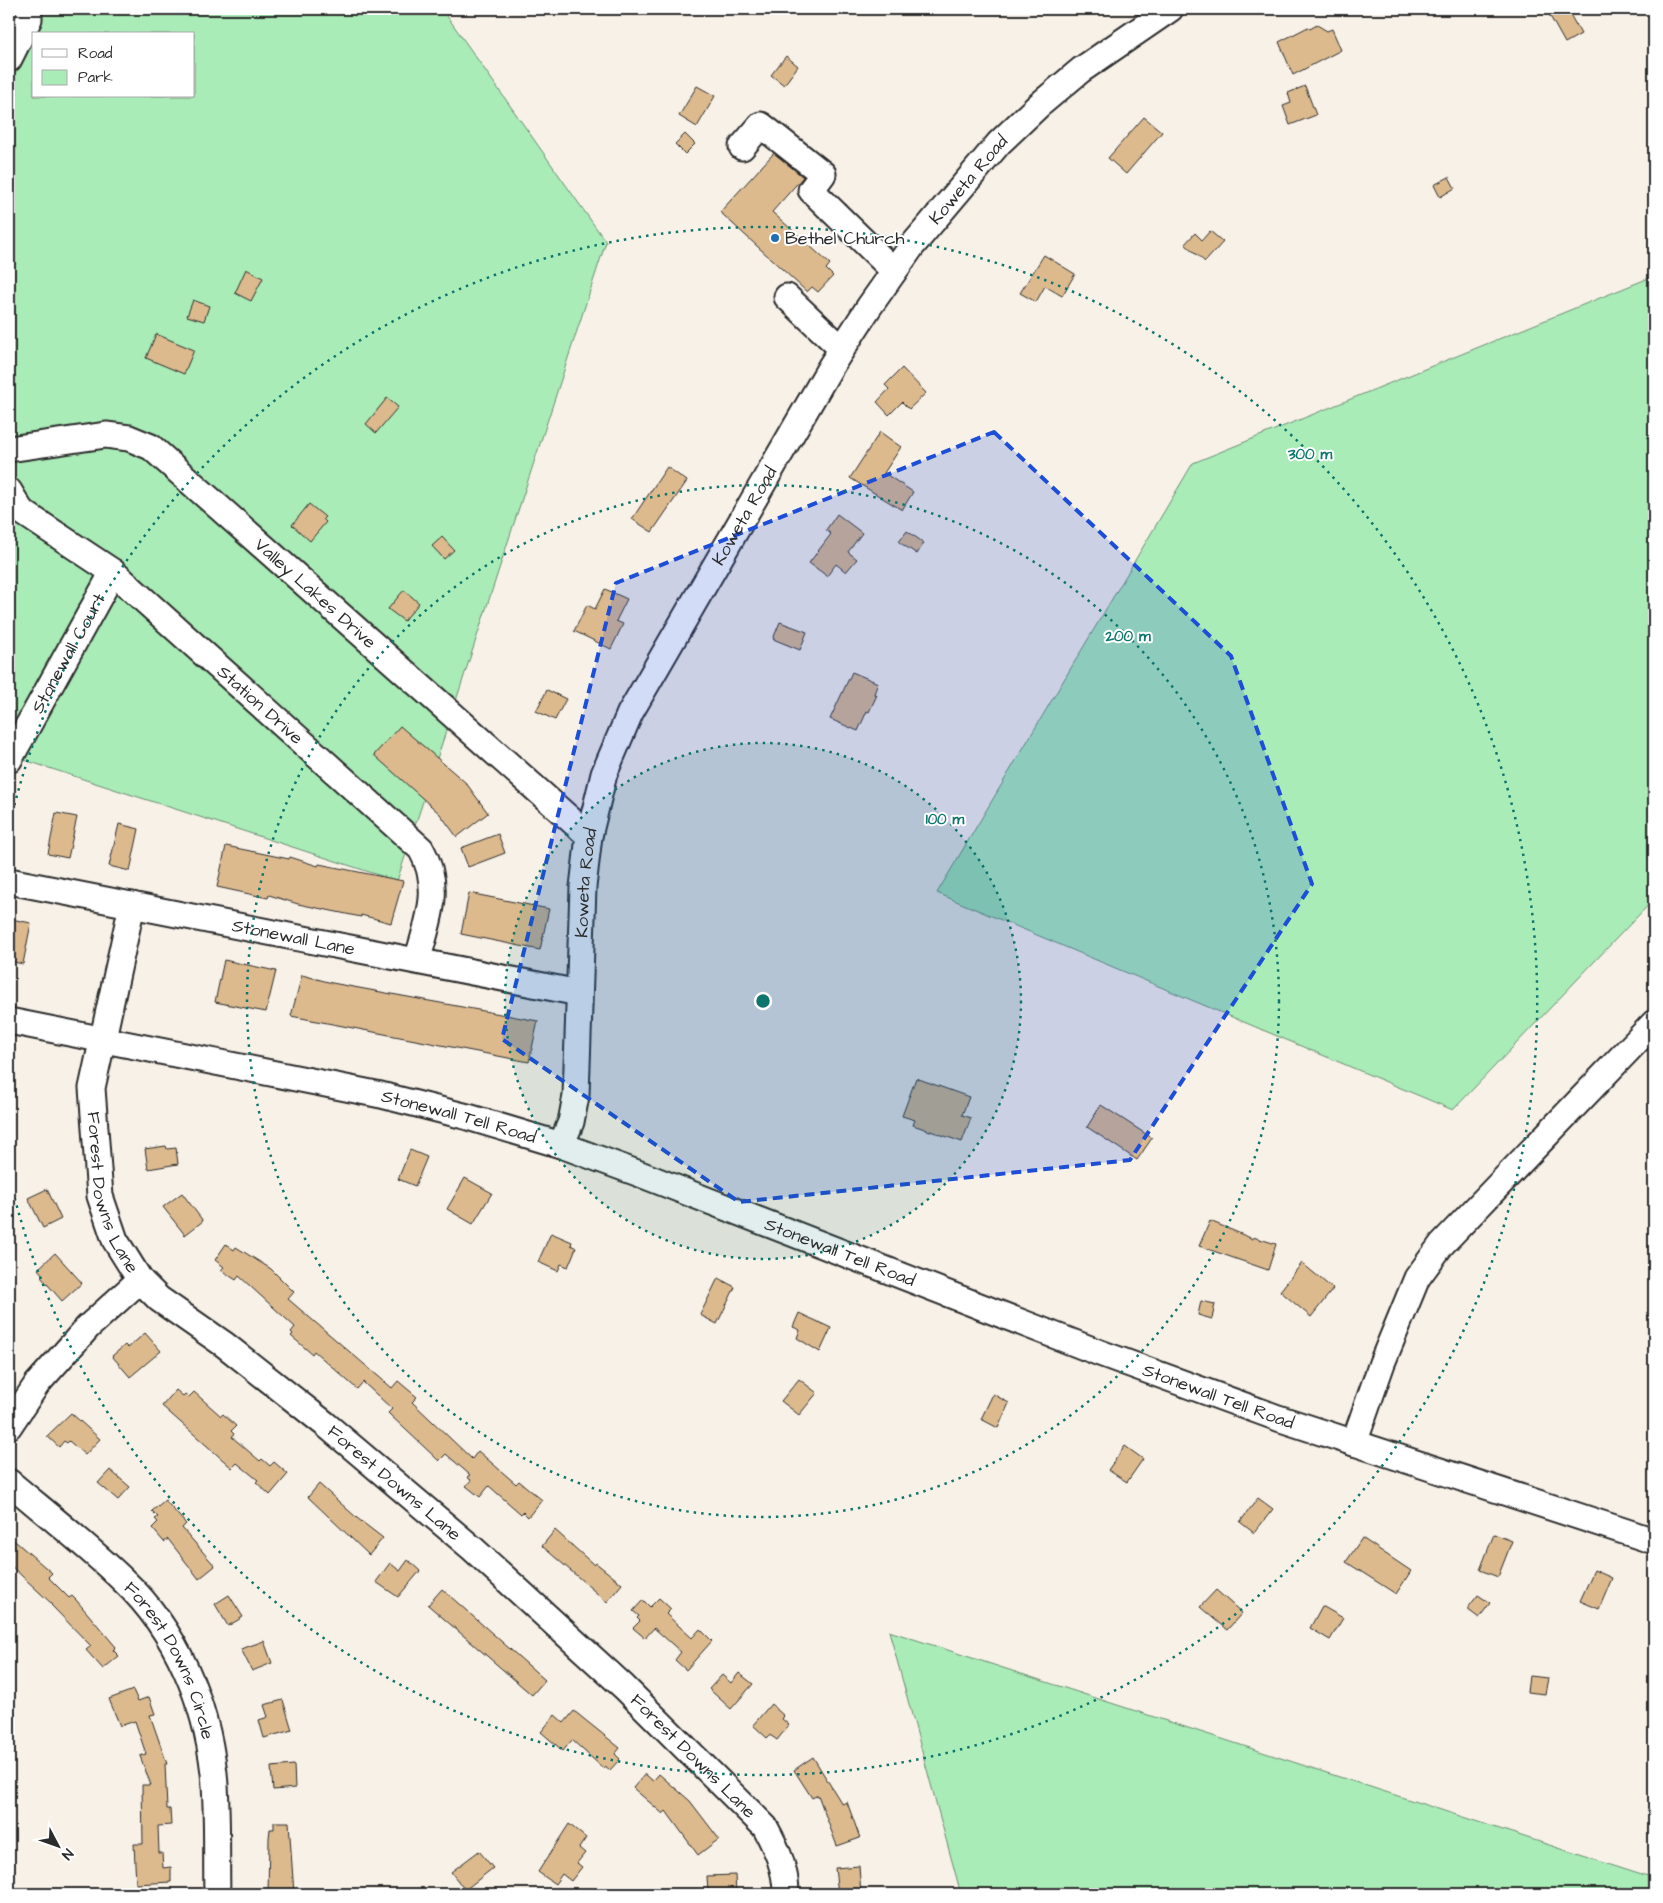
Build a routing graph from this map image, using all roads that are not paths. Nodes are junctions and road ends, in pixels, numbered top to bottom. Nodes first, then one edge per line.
1 (29, 9) edge
2 (1170, 9) edge
3 (9, 59) edge
4 (742, 147) dead end
5 (894, 271) junction
6 (787, 297) dead end
7 (842, 349) junction
8 (9, 449) edge
9 (9, 491) edge
10 (113, 572) junction
11 (9, 760) edge
12 (589, 836) junction
13 (9, 881) edge
14 (132, 905) junction
15 (417, 961) junction
16 (579, 993) junction
17 (9, 1022) edge
18 (1654, 1023) edge
19 (103, 1040) junction
20 (561, 1146) junction
21 (140, 1280) junction
22 (9, 1426) edge
23 (1354, 1443) junction
24 (9, 1482) edge
25 (1654, 1541) edge
26 (217, 1894) edge
27 (786, 1894) edge

1 - 3 street
2 - 5 street, Koweta Road
4 - 5 street
5 - 7 street, Koweta Road
6 - 7 street
7 - 12 street, Koweta Road
8 - 12 street, Valley Lakes Drive
9 - 10 street, Station Drive
10 - 11 street, Stonewall Court
10 - 15 street, Station Drive
12 - 16 street, Koweta Road
13 - 14 street, Stonewall Lane
14 - 15 street, Stonewall Lane
14 - 19 street, Forest Downs Lane
15 - 16 street, Stonewall Lane
16 - 20 street, Koweta Road
17 - 19 street, Stonewall Tell Road
18 - 23 street
19 - 20 street, Stonewall Tell Road
19 - 21 street, Forest Downs Lane
20 - 23 street, Stonewall Tell Road
21 - 22 street
21 - 27 street, Forest Downs Lane
23 - 25 street, Stonewall Tell Road
24 - 26 street, Forest Downs Circle

